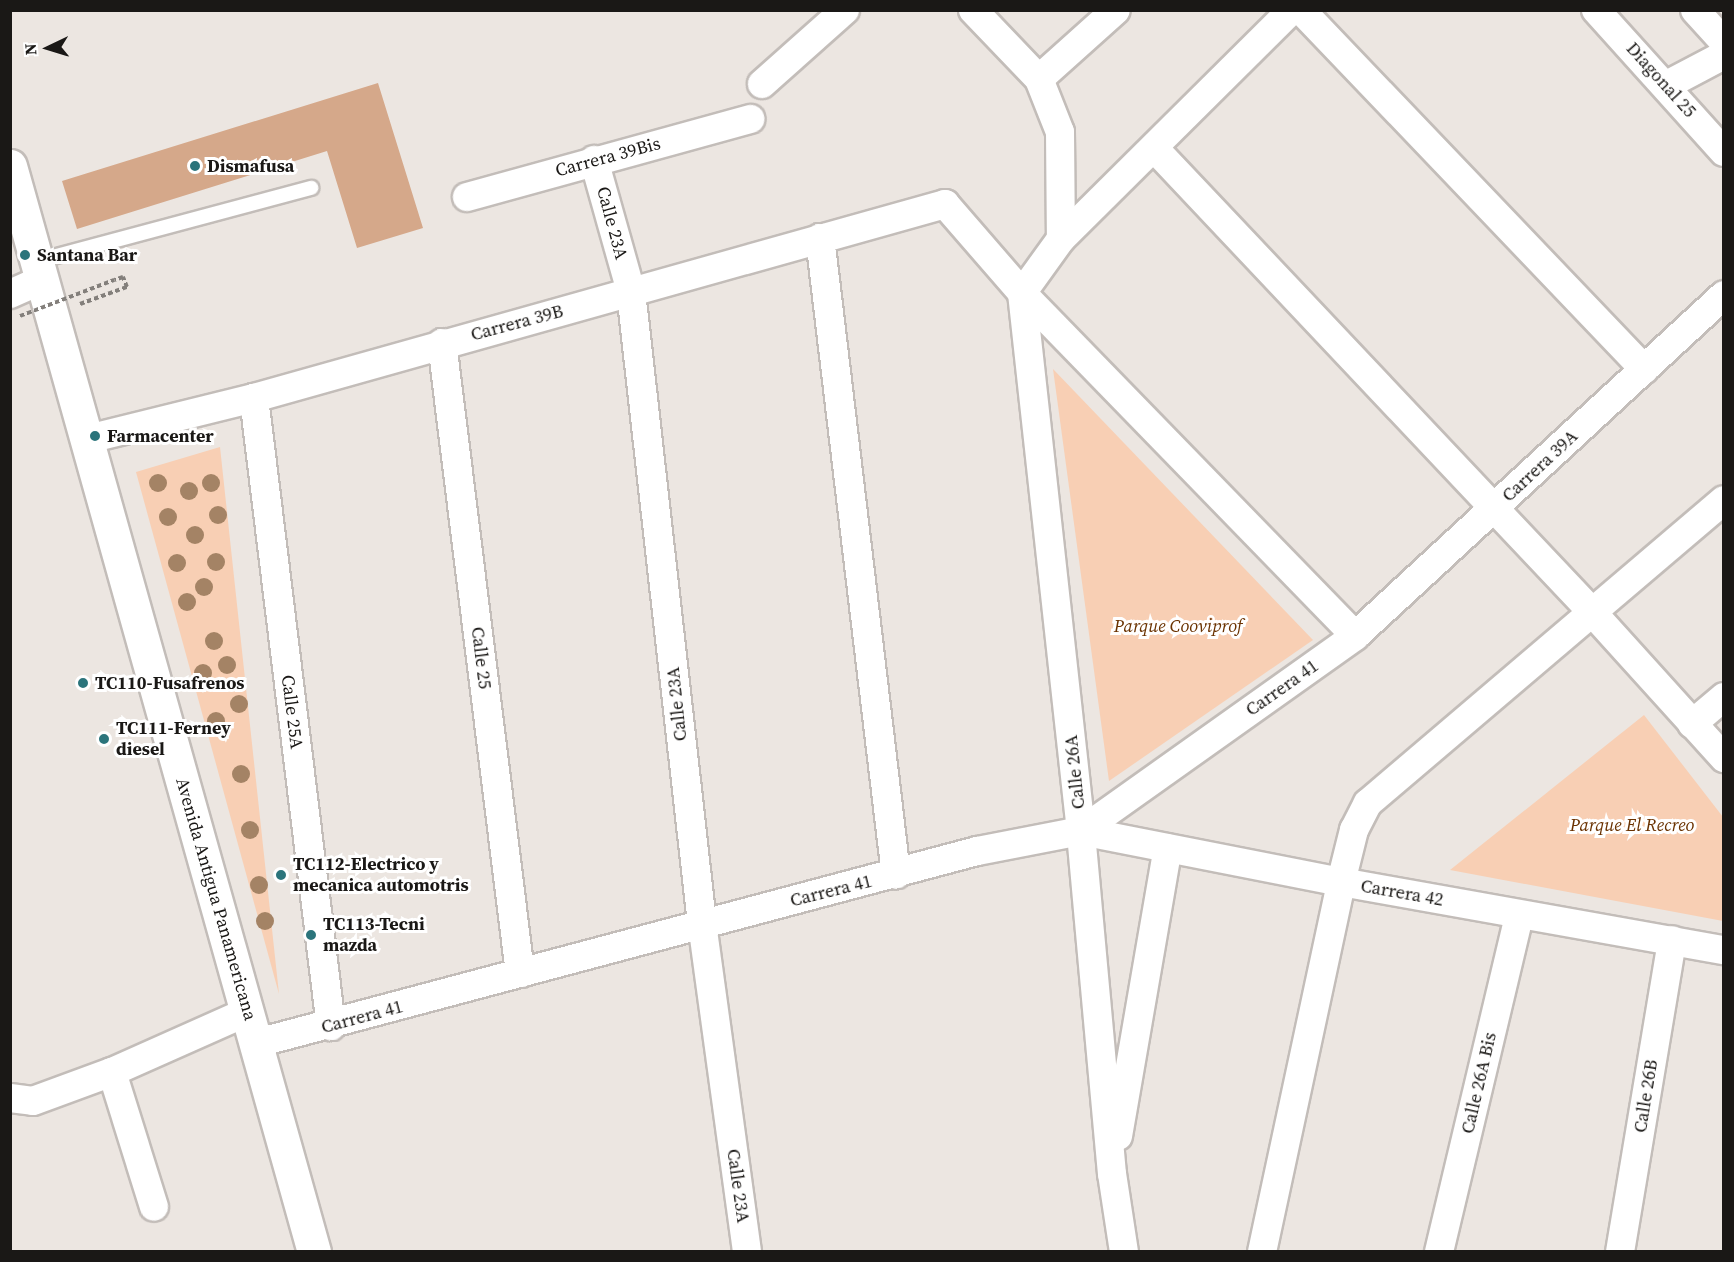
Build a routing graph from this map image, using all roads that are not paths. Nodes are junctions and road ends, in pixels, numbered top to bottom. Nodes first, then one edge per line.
1 (845, 10) edge
2 (973, 10) edge
3 (1116, 10) edge
4 (1292, 10) edge
5 (1301, 10) edge
6 (1596, 10) edge
7 (1695, 10) edge
8 (1724, 42) edge
9 (1724, 56) edge
10 (1040, 79) junction
11 (762, 84) dead end
12 (1667, 85) junction
13 (750, 119) dead end
14 (1155, 149) junction
15 (1724, 152) edge
16 (594, 160) junction
17 (10, 166) edge
18 (311, 188) dead end
19 (468, 197) dead end
20 (820, 238) junction
21 (1061, 239) junction
22 (41, 270) junction
23 (631, 292) junction
24 (1022, 293) junction
25 (1724, 295) edge
26 (15, 305) edge
27 (442, 343) junction
28 (1644, 369) junction
29 (254, 398) junction
30 (88, 440) junction
31 (1724, 500) edge
32 (1494, 508) junction
33 (1592, 612) junction
34 (1355, 636) junction
35 (1724, 696) edge
36 (1692, 724) junction
37 (1724, 758) edge
38 (1081, 831) junction
39 (1168, 848) junction
40 (896, 874) junction
41 (1341, 882) junction
42 (1519, 915) junction
43 (702, 924) junction
44 (1672, 940) junction
45 (1724, 950) edge
46 (520, 973) junction
47 (247, 1012) junction
48 (331, 1026) junction
49 (257, 1043) junction
50 (112, 1072) junction
51 (10, 1098) edge
52 (1112, 1174) junction
53 (154, 1207) dead end
54 (314, 1251) edge
55 (747, 1251) edge
56 (1124, 1251) edge
57 (1262, 1251) edge
58 (1439, 1251) edge
59 (1620, 1251) edge

1 - 11 street
2 - 10 street
3 - 10 street
4 - 14 street
5 - 28 street
6 - 12 street, Diagonal 25
7 - 8 street
9 - 12 street
10 - 21 street
12 - 15 street, Diagonal 25
13 - 16 street, Carrera 39Bis
14 - 21 street
14 - 32 street
16 - 19 street, Carrera 39Bis
16 - 23 street, Calle 23A
17 - 22 main road, Avenida Antigua Panamericana
18 - 22 lane
20 - 23 street, Carrera 39B
20 - 24 street, Carrera 39B
20 - 40 street
21 - 24 street
22 - 26 street
22 - 30 main road, Avenida Antigua Panamericana
23 - 27 street, Carrera 39B
23 - 43 street, Calle 23A
24 - 34 street
24 - 38 street, Calle 26A
25 - 28 street, Carrera 39A
27 - 29 street, Carrera 39B
27 - 46 street, Calle 25
28 - 32 street, Carrera 39A
29 - 30 street, Carrera 39B
29 - 48 street, Calle 25A
30 - 47 main road, Avenida Antigua Panamericana
31 - 33 street
32 - 33 street
32 - 34 street, Carrera 39A
33 - 36 street
33 - 41 street
34 - 38 street, Carrera 41
35 - 36 street
36 - 37 street
38 - 39 street, Carrera 42
38 - 40 street, Carrera 41
38 - 52 street, Calle 26A
39 - 41 street, Carrera 42
39 - 52 street
40 - 43 street, Carrera 41
41 - 42 street, Carrera 42
41 - 57 street
42 - 44 street, Carrera 42
42 - 58 street, Calle 26A Bis
43 - 46 street, Carrera 41
43 - 55 street, Calle 23A
44 - 45 street, Carrera 42
44 - 59 street, Calle 26B
46 - 48 street, Carrera 41
47 - 49 main road, Avenida Antigua Panamericana
47 - 50 street
48 - 49 street, Carrera 41
49 - 54 main road, Avenida Antigua Panamericana
50 - 51 street
50 - 53 street
52 - 56 street, Calle 26A

